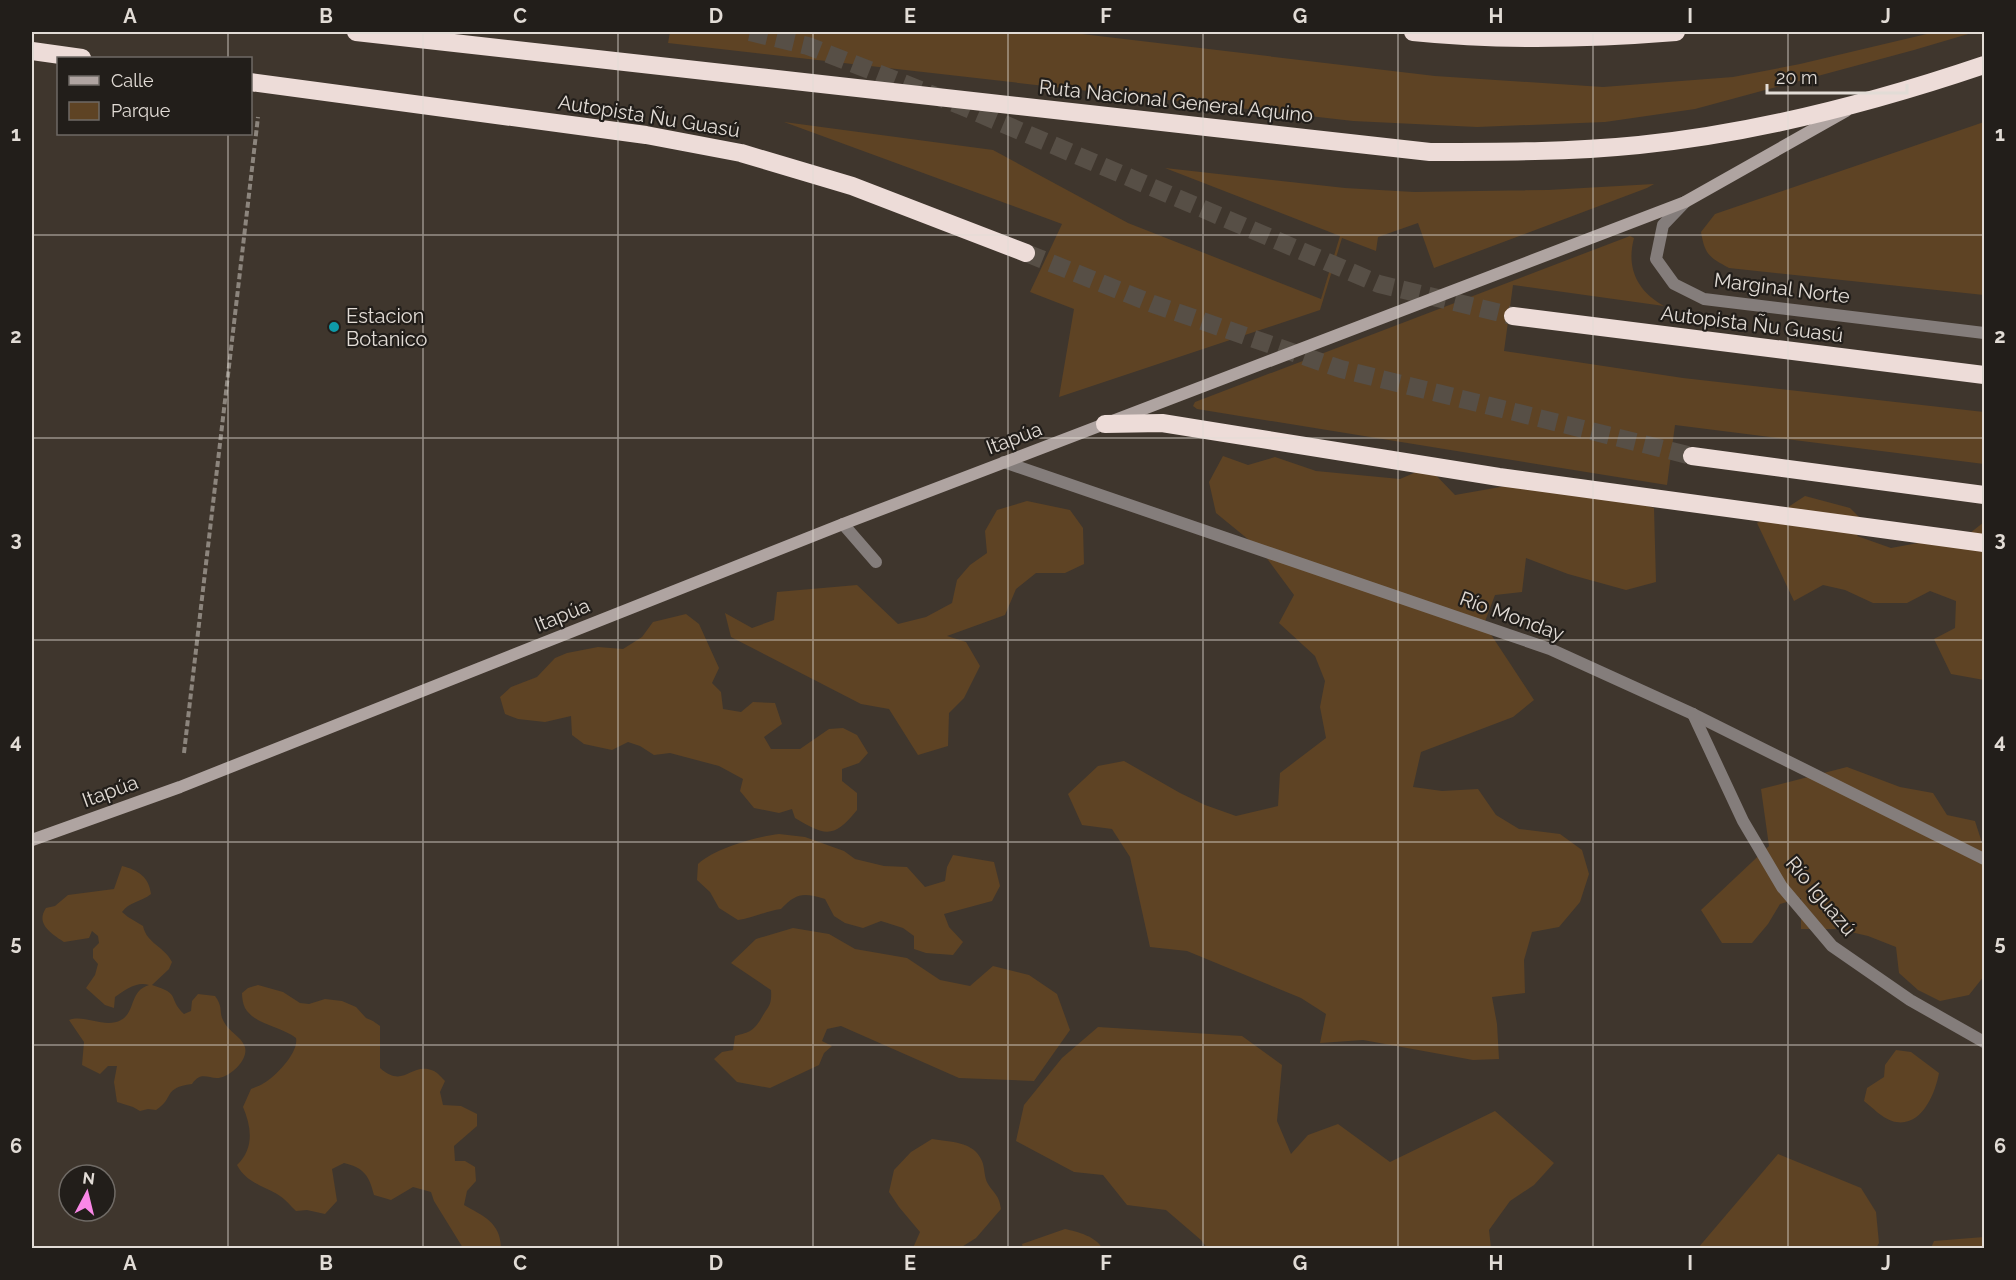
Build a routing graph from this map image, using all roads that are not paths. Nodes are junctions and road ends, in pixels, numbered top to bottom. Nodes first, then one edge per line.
1 (356, 32) edge
2 (1413, 32) edge
3 (1676, 32) edge
4 (32, 51) edge
5 (75, 57) edge
6 (1984, 65) edge
7 (256, 83) edge
8 (1857, 105) junction
9 (1685, 202) junction
10 (1026, 253) tunnel mouth
11 (1513, 316) tunnel mouth
12 (1984, 333) edge
13 (1984, 375) edge
14 (1105, 424) junction
15 (1692, 456) tunnel mouth
16 (1004, 462) junction
17 (1984, 495) edge
18 (843, 524) junction
19 (1984, 543) edge
20 (876, 562) dead end
21 (1693, 714) junction
22 (32, 840) edge
23 (1984, 859) edge
24 (1984, 1042) edge

1 - 8 highway, Ruta Nacional General Aquino
2 - 3 highway
4 - 5 highway
6 - 8 highway, Ruta Nacional General Aquino
7 - 10 highway, Autopista Ñu Guasú
8 - 9 street, Itapúa
9 - 12 street, Marginal Norte
9 - 14 street, Itapúa
11 - 13 highway, Autopista Ñu Guasú
14 - 16 street, Itapúa
14 - 19 highway
15 - 17 highway
16 - 18 street, Itapúa
16 - 21 street, Río Monday
18 - 20 street
18 - 22 street, Itapúa
21 - 23 street, Río Monday
21 - 24 street, Río Iguazú

